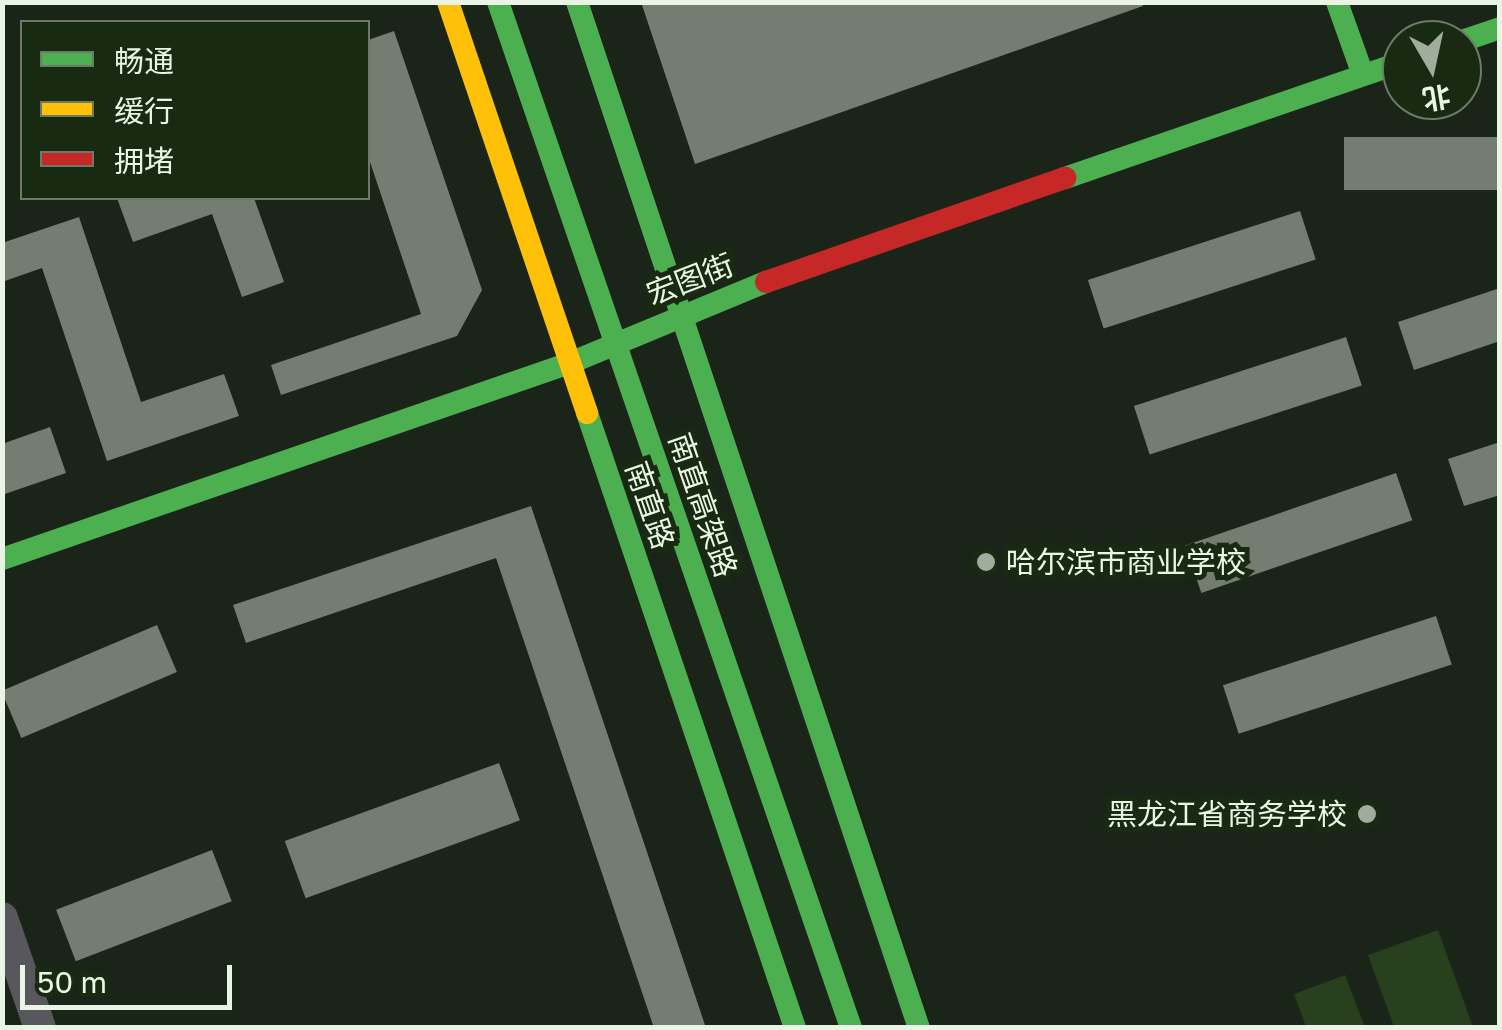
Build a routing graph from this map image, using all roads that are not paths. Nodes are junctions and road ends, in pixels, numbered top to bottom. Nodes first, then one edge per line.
1 (448, 2) edge
2 (498, 2) edge
3 (577, 2) edge
4 (1337, 2) edge
5 (1382, 68) edge
6 (1362, 75) junction
7 (639, 301) dead end
8 (684, 310) junction
9 (658, 356) dead end
10 (570, 364) junction
11 (2, 559) edge
12 (2, 918) edge
13 (40, 1028) edge
14 (795, 1028) edge
15 (851, 1028) edge
16 (920, 1028) edge

1 - 10 main road, 南直路
2 - 15 main road, 南直高架路, bridge
3 - 8 main road
4 - 6 main road
5 - 6 main road, 宏图街
6 - 8 main road, 宏图街
7 - 9 main road
8 - 10 main road, 宏图街
8 - 16 main road
10 - 11 main road, 宏图街
10 - 14 main road, 南直路
12 - 13 street

